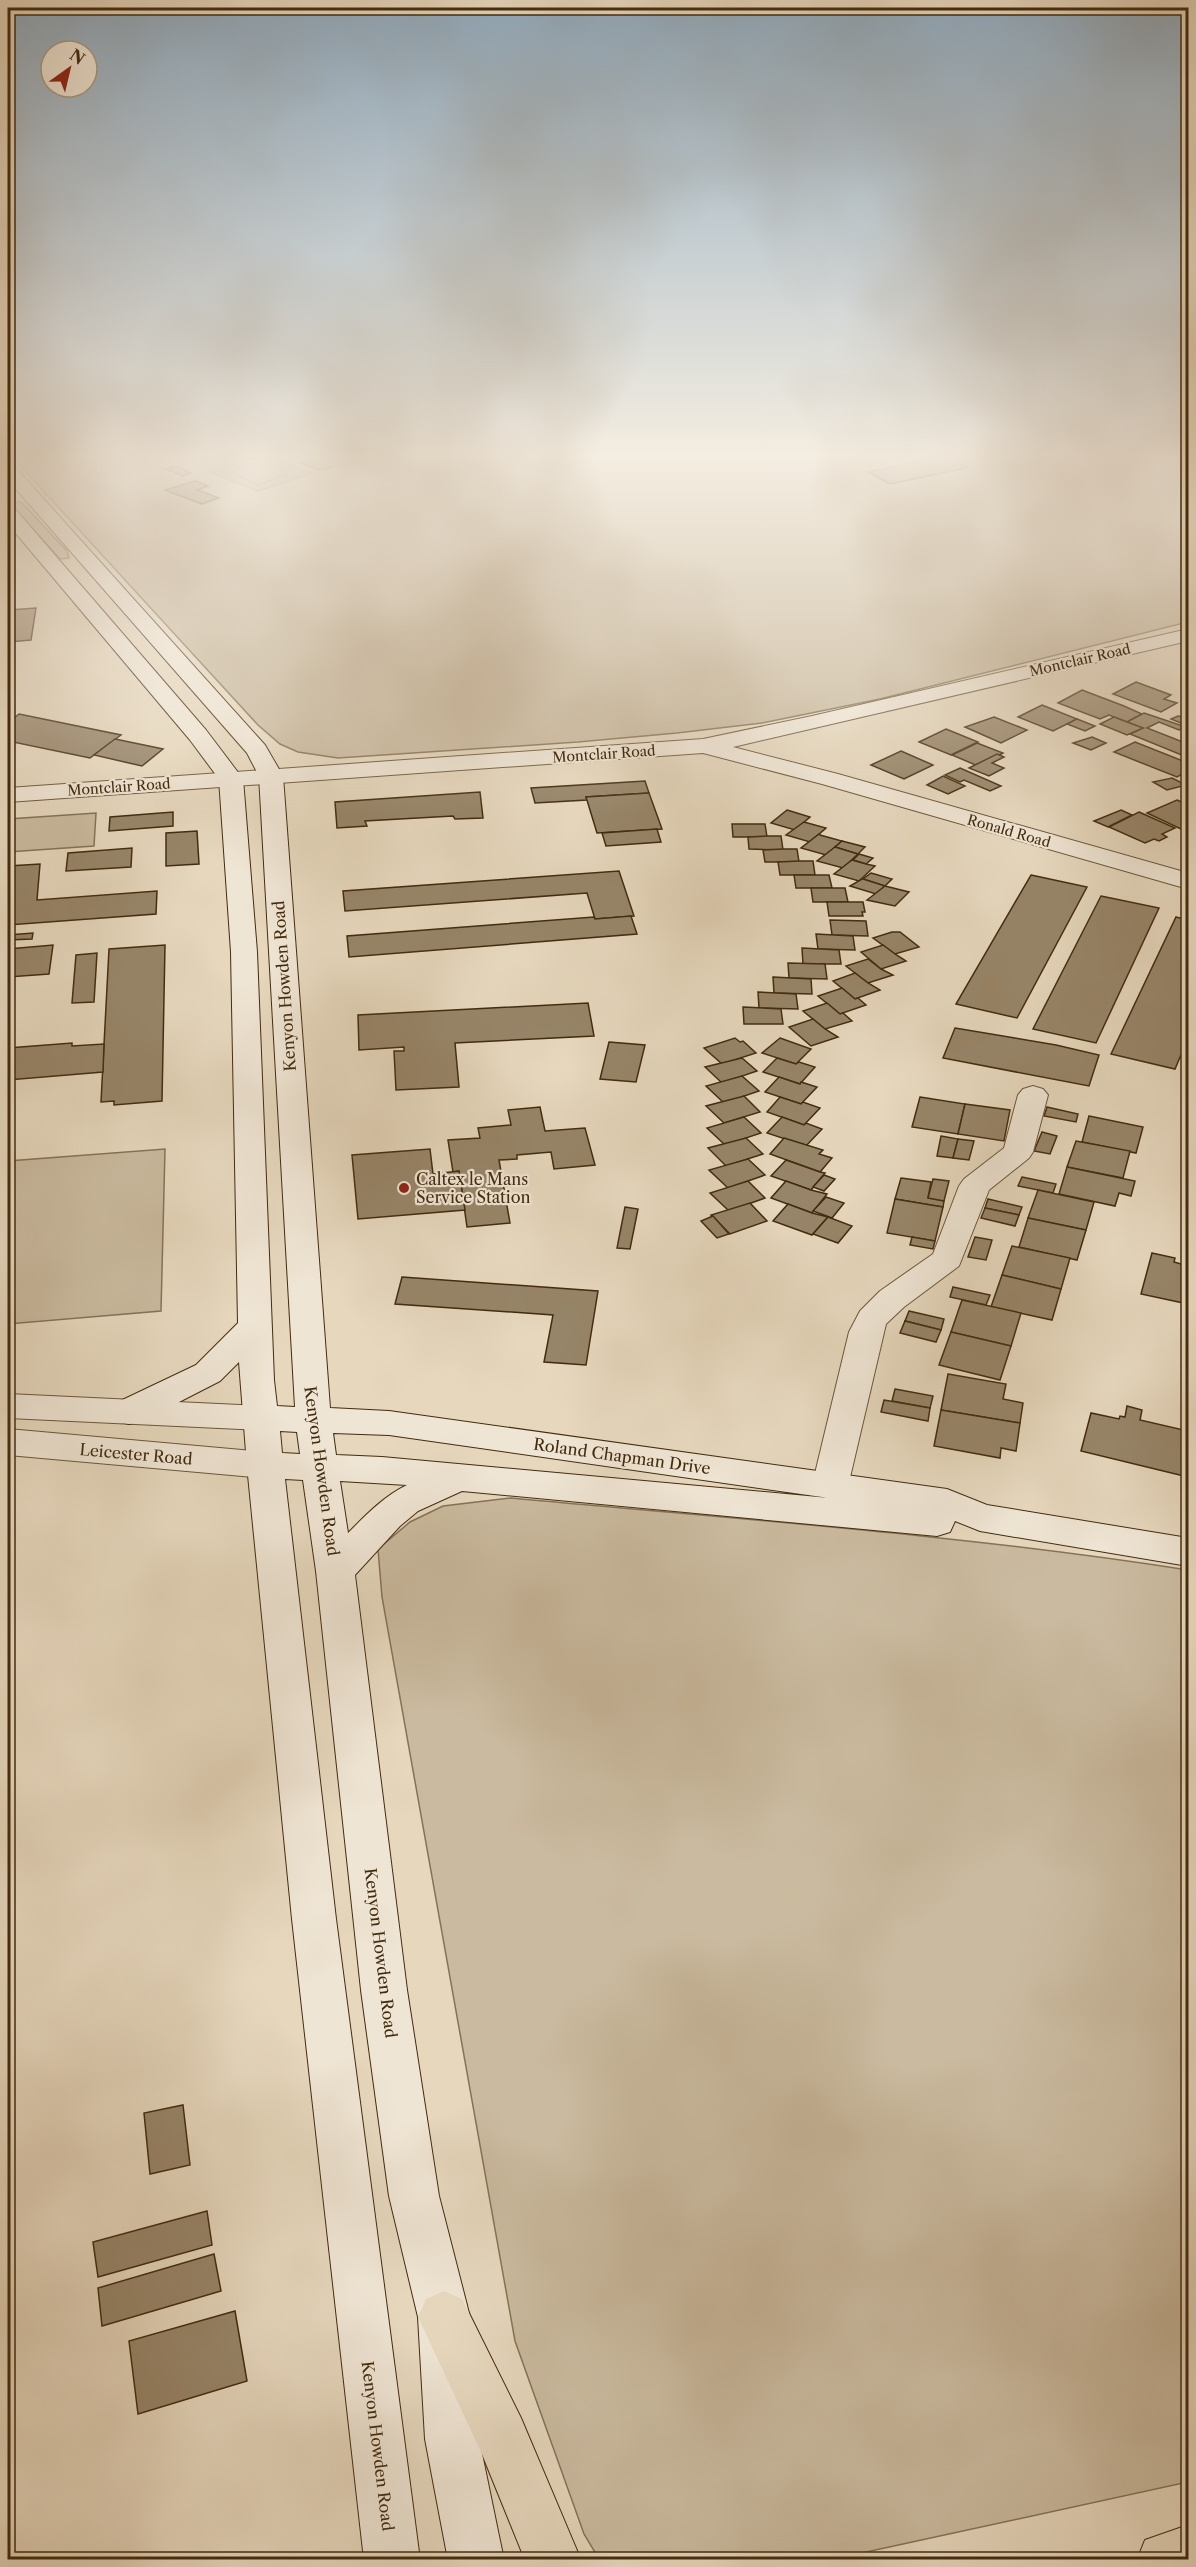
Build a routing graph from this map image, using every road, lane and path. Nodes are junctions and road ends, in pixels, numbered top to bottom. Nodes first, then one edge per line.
1 (62, 574) edge
2 (102, 574) edge
3 (1188, 635) edge
4 (812, 723) junction
5 (704, 746) junction
6 (270, 776) junction
7 (231, 779) junction
8 (830, 779) junction
9 (8, 795) edge
10 (1188, 881) edge
11 (282, 950) junction
12 (244, 952) junction
13 (289, 1066) junction
14 (246, 1069) junction
15 (1033, 1095) dead end
16 (256, 1325) junction
17 (8, 1406) edge
18 (129, 1412) junction
19 (261, 1418) junction
20 (314, 1420) junction
21 (8, 1442) edge
22 (265, 1465) junction
23 (319, 1467) junction
24 (459, 1477) junction
25 (830, 1486) junction
26 (980, 1517) junction
27 (1188, 1552) edge
28 (335, 1571) junction
29 (444, 2317) junction
30 (1188, 2553) edge
31 (392, 2559) edge
32 (476, 2559) edge
33 (553, 2559) edge
34 (1165, 2559) edge

1 - 7 street
2 - 6 street, Kenyon Howden Road
3 - 4 street, Montclair Road
4 - 5 street, Montclair Road
4 - 8 street, Ronald Road
5 - 6 street, Montclair Road
5 - 8 street, Ronald Road
6 - 7 street, Montclair Road
6 - 11 street, Kenyon Howden Road
7 - 9 street, Montclair Road
7 - 12 street, Kenyon Howden Road
8 - 10 street, Ronald Road
11 - 12 street
11 - 13 street, Kenyon Howden Road
12 - 14 street, Kenyon Howden Road
13 - 14 street
13 - 20 street, Kenyon Howden Road
14 - 16 street, Kenyon Howden Road
15 - 25 street
16 - 18 street
16 - 19 street, Kenyon Howden Road
17 - 18 street
18 - 19 street
19 - 20 street, Roland Chapman Drive
19 - 22 street, Kenyon Howden Road
20 - 23 street, Kenyon Howden Road
20 - 25 street, Roland Chapman Drive
21 - 22 street, Leicester Road
22 - 23 street, Roland Chapman Drive
22 - 31 street, Kenyon Howden Road
23 - 24 street, Roland Chapman Drive
23 - 28 street, Kenyon Howden Road
24 - 26 street, Roland Chapman Drive
24 - 28 street
25 - 26 street, Roland Chapman Drive
26 - 27 street, Roland Chapman Drive
28 - 29 street, Kenyon Howden Road
29 - 32 street, Kenyon Howden Road
29 - 33 highway
30 - 34 highway

